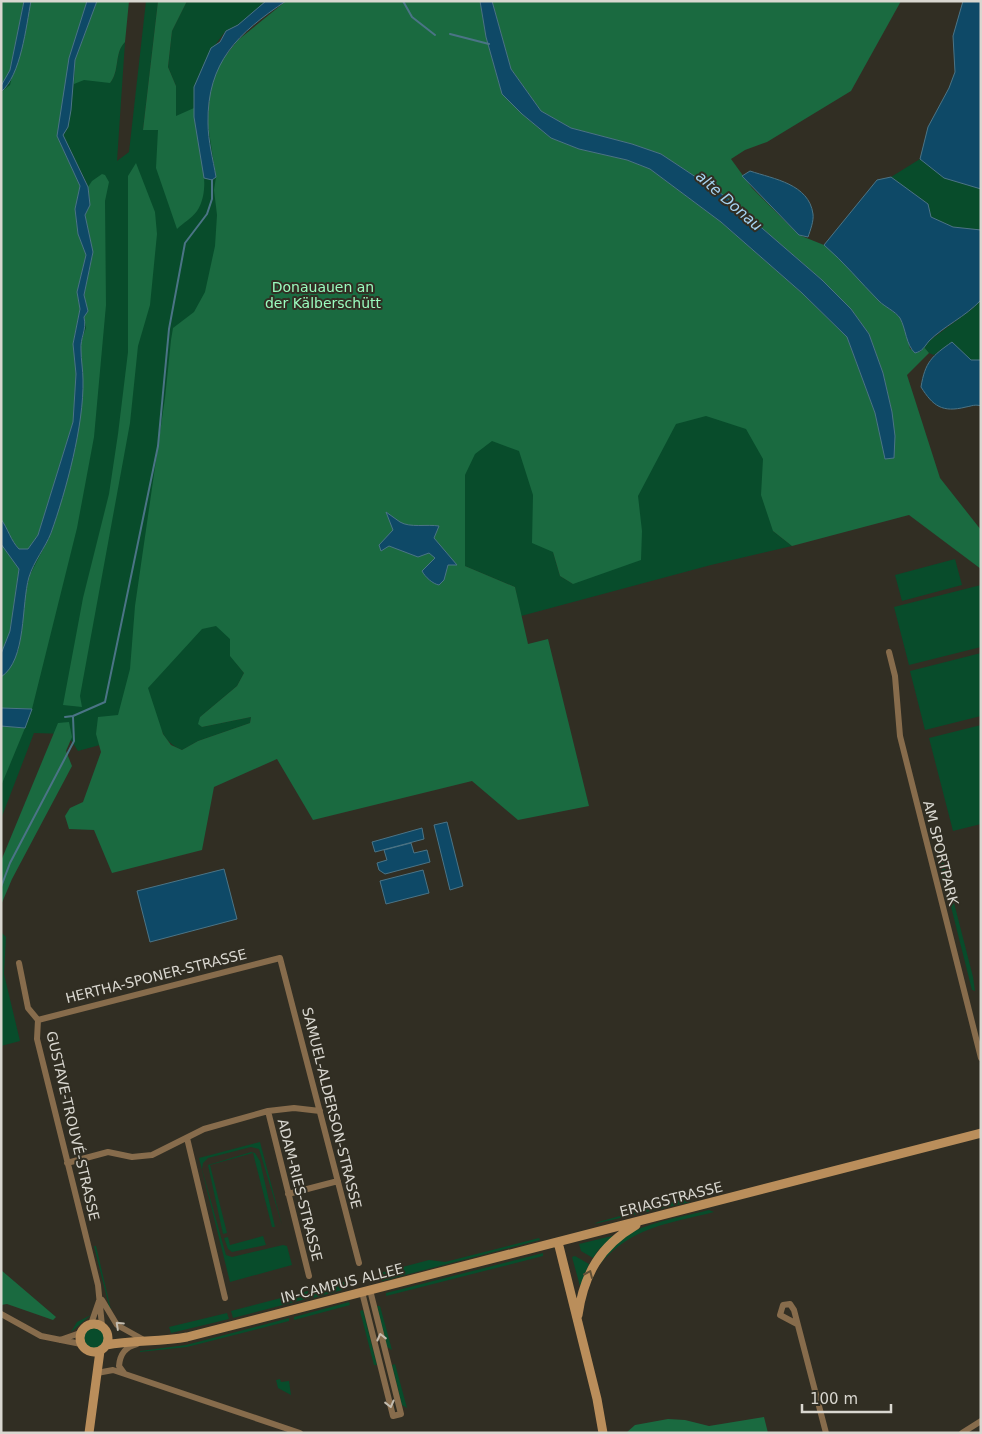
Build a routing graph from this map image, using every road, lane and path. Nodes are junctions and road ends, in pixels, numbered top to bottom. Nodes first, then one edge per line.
1 (889, 652) dead end
2 (280, 958) joint
3 (18, 963) dead end
4 (38, 1020) junction
5 (981, 1058) edge
6 (320, 1110) junction
7 (268, 1111) junction
8 (981, 1133) edge
9 (187, 1138) junction
10 (68, 1162) junction
11 (338, 1181) junction
12 (288, 1194) junction
13 (645, 1220) junction
14 (558, 1242) junction
15 (359, 1263) dead end
16 (309, 1276) dead end
17 (366, 1291) junction
18 (100, 1297) junction
19 (225, 1298) dead end
20 (1, 1314) edge
21 (577, 1321) junction
22 (91, 1324) junction
23 (797, 1324) dead end
24 (104, 1330) junction
25 (80, 1333) junction
26 (58, 1340) junction
27 (131, 1340) junction
28 (148, 1342) junction
29 (81, 1344) junction
30 (103, 1348) junction
31 (90, 1352) junction
32 (124, 1374) junction
33 (96, 1377) junction
34 (981, 1421) edge
35 (89, 1433) edge
36 (300, 1433) edge
37 (603, 1433) edge
38 (826, 1433) edge
39 (962, 1433) edge

1 - 5 street, AM SPORTPARK
2 - 4 street, HERTHA-SPONER-STRASSE
2 - 6 street, SAMUEL-ALDERSON-STRASSE
3 - 4 street, GUSTAVE-TROUVÉ-STRASSE
4 - 10 street, GUSTAVE-TROUVÉ-STRASSE
6 - 7 street
6 - 11 street, SAMUEL-ALDERSON-STRASSE
7 - 9 street
7 - 12 street, ADAM-RIES-STRASSE
8 - 13 street, ERIAGSTRASSE
9 - 10 street
9 - 19 street
10 - 18 street, GUSTAVE-TROUVÉ-STRASSE
11 - 12 street
11 - 15 street, SAMUEL-ALDERSON-STRASSE
12 - 16 street, ADAM-RIES-STRASSE
13 - 14 street, ERIAGSTRASSE
21 -> 13 street
14 - 17 street, IN-CAMPUS ALLEE
14 - 21 street
17 -> 17 street
17 - 28 street, IN-CAMPUS ALLEE
18 - 22 street
18 - 24 street, GUSTAVE-TROUVÉ-STRASSE
28 -> 18 street, GUSTAVE-TROUVÉ-STRASSE
20 - 26 street
21 - 37 street
22 - 24 street
22 - 25 street
23 - 38 street
24 - 27 street, IN-CAMPUS ALLEE
24 - 30 street
25 - 26 street
25 - 29 street
26 - 29 street
27 - 28 street, IN-CAMPUS ALLEE
27 - 30 street, IN-CAMPUS ALLEE
28 - 32 street
29 - 31 street
30 - 31 street
30 - 33 street
31 - 33 street
32 - 33 street
32 - 36 street
33 - 35 street
34 - 39 street

